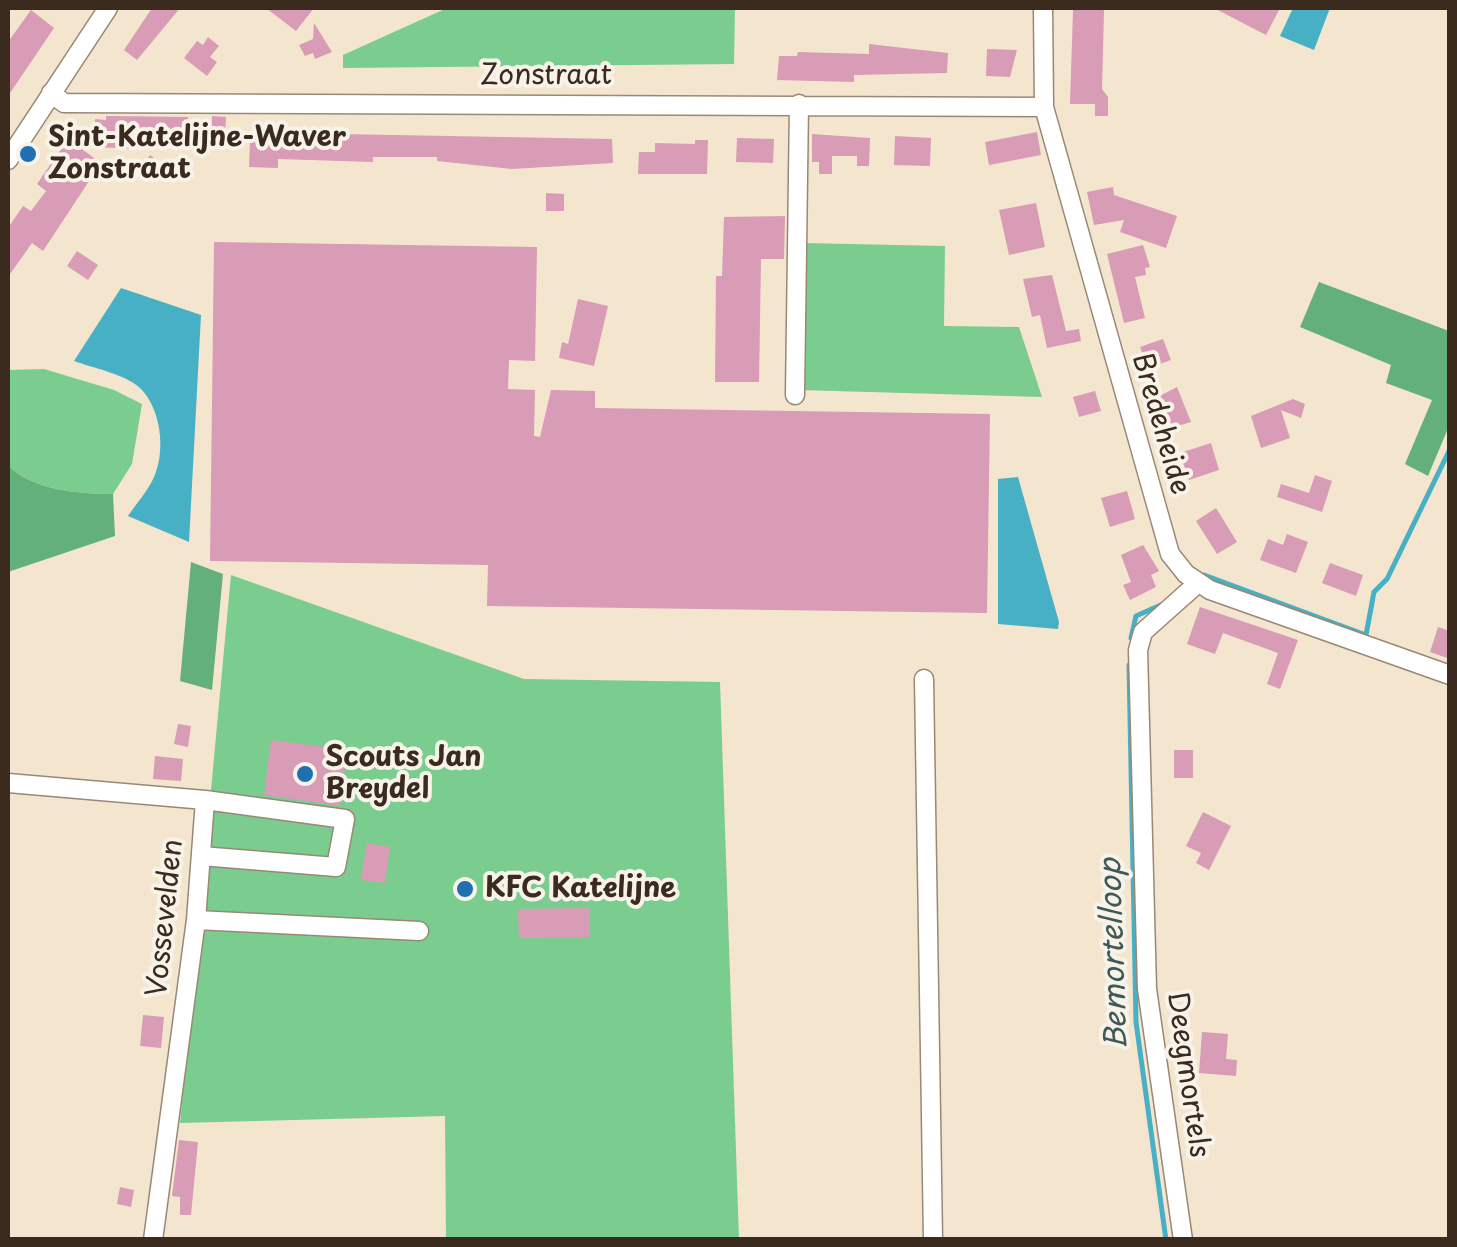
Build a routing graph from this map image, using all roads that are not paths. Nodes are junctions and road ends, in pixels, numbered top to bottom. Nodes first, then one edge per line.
1 (108, 8) edge
2 (1042, 8) edge
3 (51, 94) junction
4 (799, 104) junction
5 (1044, 107) junction
6 (8, 160) edge
7 (795, 395) dead end
8 (1198, 584) junction
9 (1450, 675) edge
10 (924, 679) dead end
11 (8, 783) edge
12 (206, 800) junction
13 (201, 856) junction
14 (196, 920) junction
15 (420, 931) dead end
16 (154, 1240) edge
17 (932, 1240) edge
18 (1183, 1240) edge

1 - 3 street
2 - 5 street, Bredeheide
3 - 4 street, Zonstraat
3 - 6 street
4 - 5 street, Zonstraat
4 - 7 street
5 - 8 street, Bredeheide
8 - 9 street
8 - 18 street, Deegmortels
10 - 17 street
11 - 12 street
12 - 13 street, Vossevelden
12 - 13 street
13 - 14 street, Vossevelden
14 - 15 street
14 - 16 street, Vossevelden

